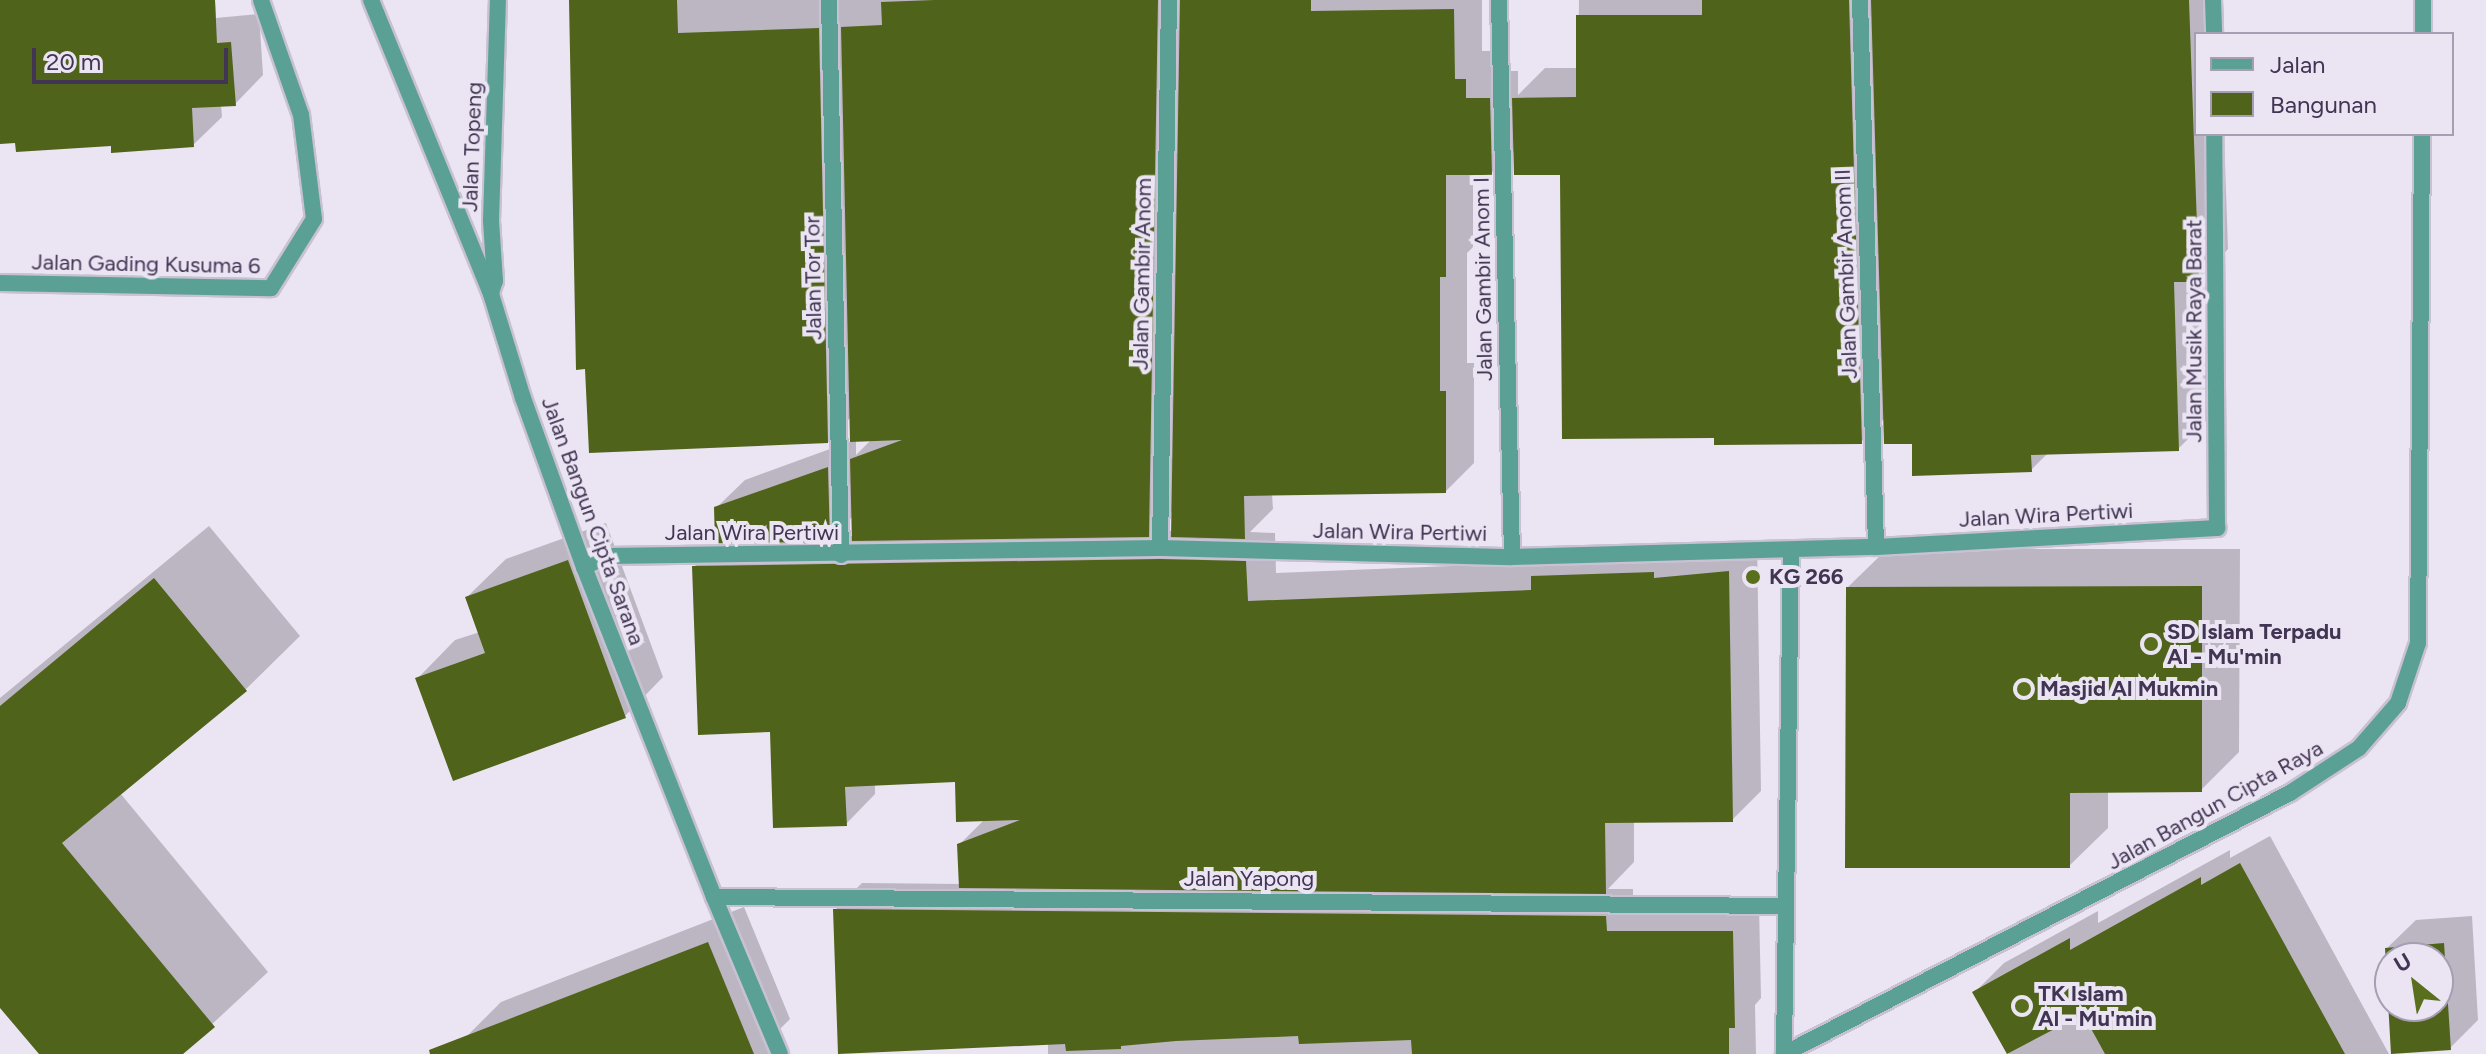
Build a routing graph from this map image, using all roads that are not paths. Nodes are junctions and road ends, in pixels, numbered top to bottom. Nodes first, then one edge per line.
1 (261, 0) edge
2 (371, 0) edge
3 (498, 0) edge
4 (829, 0) edge
5 (1169, 0) edge
6 (1499, 0) edge
7 (1860, 0) edge
8 (2213, 0) edge
9 (2423, 0) edge
10 (2214, 32) edge
11 (2423, 32) edge
12 (2214, 136) edge
13 (2422, 136) edge
14 (0, 283) edge
15 (491, 294) junction
16 (2217, 528) joint
17 (1876, 547) junction
18 (1160, 548) junction
19 (1791, 550) junction
20 (841, 555) junction
21 (1512, 557) junction
22 (584, 567) junction
23 (714, 897) junction
24 (1784, 906) junction
25 (1784, 1053) edge
26 (780, 1054) edge

1 - 14 street, Jalan Gading Kusuma 6
2 - 15 street, Jalan Bangun Cipta Sarana
3 - 15 street, Jalan Topeng
4 - 20 street, Jalan Tor Tor
5 - 18 street, Jalan Gambir Anom
6 - 21 street, Jalan Gambir Anom I
7 - 17 street, Jalan Gambir Anom II
8 - 10 street
9 - 11 street
12 - 16 street, Jalan Musik Raya Barat
13 - 25 street, Jalan Bangun Cipta Raya
15 - 22 street, Jalan Bangun Cipta Sarana
16 - 17 street, Jalan Wira Pertiwi
17 - 19 street, Jalan Wira Pertiwi
18 - 20 street, Jalan Wira Pertiwi
18 - 21 street, Jalan Wira Pertiwi
19 - 21 street, Jalan Wira Pertiwi
19 - 24 street, Jalan Bangun Cipta Raya
20 - 22 street, Jalan Wira Pertiwi
22 - 23 street, Jalan Bangun Cipta Sarana
23 - 24 street, Jalan Yapong
23 - 26 street, Jalan Bangun Cipta Sarana
24 - 25 street, Jalan Bangun Cipta Raya

